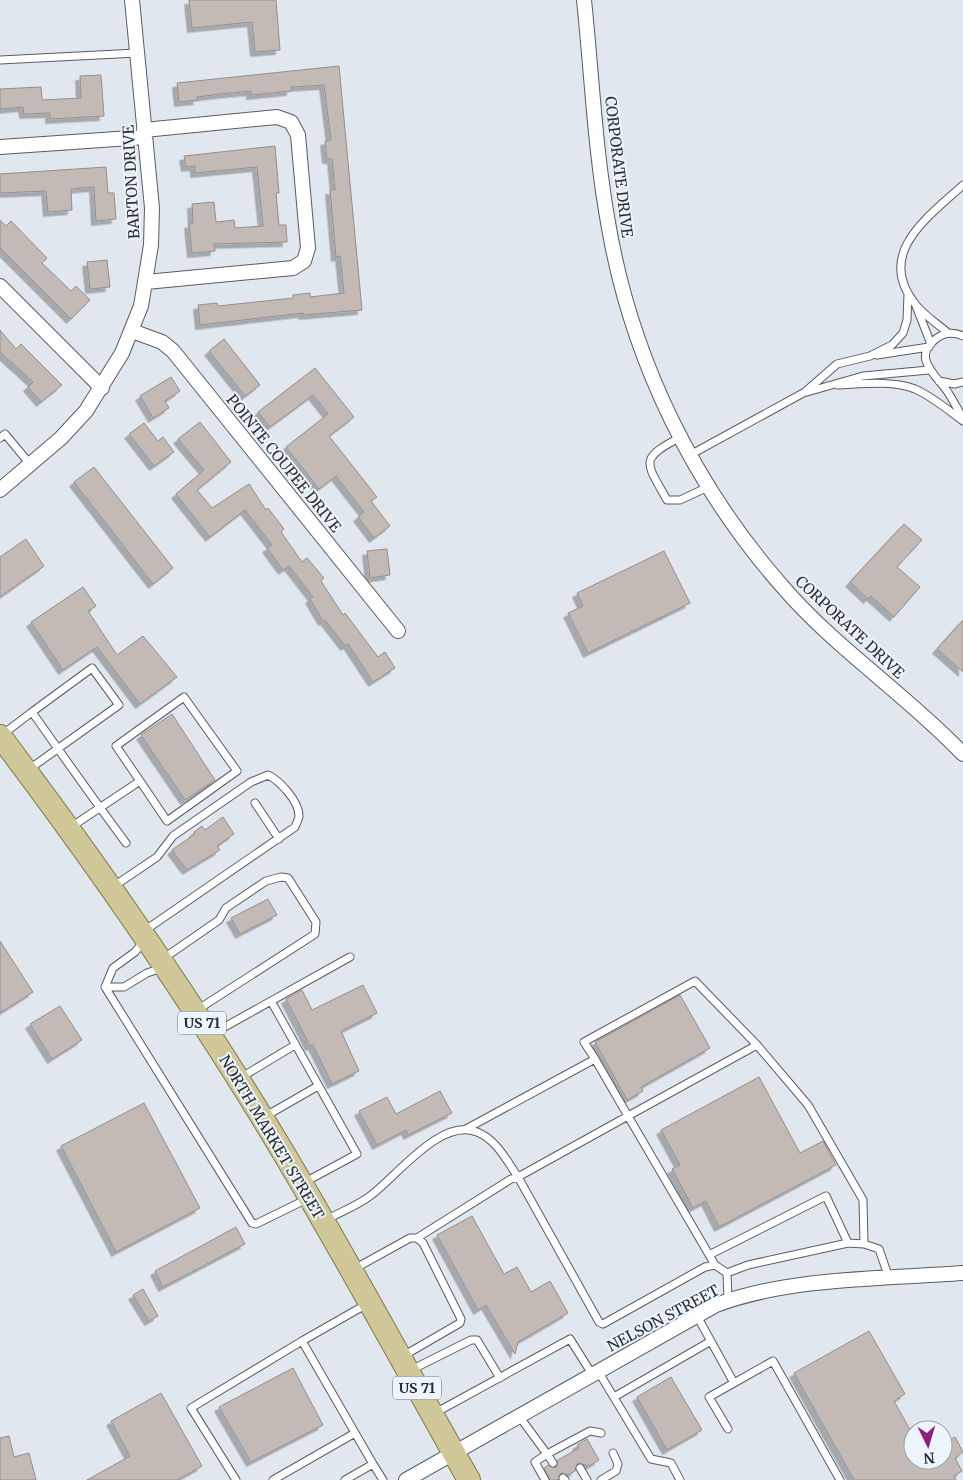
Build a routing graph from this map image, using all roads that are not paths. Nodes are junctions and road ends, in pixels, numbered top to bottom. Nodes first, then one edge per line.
1 (132, 0) edge
2 (584, 0) edge
3 (137, 53) junction
4 (0, 60) edge
5 (145, 134) junction
6 (0, 147) edge
7 (963, 185) edge
8 (146, 282) junction
9 (0, 286) edge
10 (908, 294) junction
11 (916, 305) junction
12 (132, 331) junction
13 (948, 333) junction
14 (963, 336) edge
15 (930, 346) junction
16 (870, 356) junction
17 (928, 370) junction
18 (938, 381) junction
19 (963, 382) edge
20 (838, 385) junction
21 (102, 388) junction
22 (805, 392) junction
23 (963, 420) edge
24 (2, 434) edge
25 (681, 437) junction
26 (690, 455) junction
27 (30, 464) junction
28 (708, 486) junction
29 (0, 490) edge
30 (398, 631) dead end
31 (32, 712) junction
32 (0, 736) edge
33 (58, 749) junction
34 (963, 754) edge
35 (27, 771) junction
36 (140, 781) junction
37 (255, 803) dead end
38 (100, 808) junction
39 (69, 828) junction
40 (279, 839) junction
41 (126, 843) dead end
42 (111, 888) junction
43 (144, 936) junction
44 (350, 957) dead end
45 (163, 964) junction
46 (105, 987) junction
47 (271, 1001) junction
48 (194, 1011) junction
49 (210, 1036) junction
50 (295, 1045) junction
51 (756, 1045) junction
52 (595, 1059) junction
53 (238, 1080) junction
54 (318, 1086) junction
55 (628, 1116) junction
56 (262, 1118) junction
57 (466, 1129) junction
58 (518, 1177) junction
59 (306, 1191) junction
60 (323, 1221) junction
61 (417, 1238) junction
62 (848, 1243) junction
63 (864, 1244) junction
64 (709, 1255) junction
65 (715, 1266) junction
66 (351, 1270) junction
67 (727, 1273) junction
68 (963, 1273) edge
69 (889, 1279) junction
70 (728, 1300) junction
71 (370, 1303) junction
72 (697, 1316) junction
73 (302, 1341) junction
74 (711, 1341) junction
75 (404, 1364) junction
76 (595, 1372) junction
77 (500, 1378) junction
78 (734, 1383) junction
79 (614, 1397) junction
80 (432, 1415) junction
81 (519, 1416) junction
82 (728, 1429) dead end
83 (355, 1433) junction
84 (601, 1434) dead end
85 (567, 1444) junction
86 (454, 1452) junction
87 (613, 1452) dead end
88 (571, 1453) dead end
89 (547, 1454) junction
90 (554, 1463) dead end
91 (373, 1464) junction
92 (580, 1468) dead end
93 (679, 1478) edge
94 (236, 1480) edge
95 (273, 1480) edge
96 (345, 1480) edge
97 (383, 1480) edge
98 (406, 1480) edge
99 (469, 1480) edge
100 (545, 1480) edge
101 (587, 1480) edge
102 (600, 1480) edge
103 (670, 1480) edge
104 (840, 1480) edge

1 - 3 street, BARTON DRIVE
2 - 25 street, CORPORATE DRIVE
3 - 4 lane
3 - 5 street, BARTON DRIVE
5 - 6 street
5 - 8 street, BARTON DRIVE
5 - 8 street
7 - 10 lane
8 - 12 street, BARTON DRIVE
9 - 21 street
10 - 11 lane
10 - 16 lane
11 - 13 lane
11 - 15 lane
12 - 21 street, BARTON DRIVE
12 - 30 street, POINTE COUPEE DRIVE
13 - 14 lane
13 - 15 lane
15 - 16 lane
15 - 17 lane
16 - 22 lane
17 - 18 lane
17 - 20 lane
18 - 19 lane
18 - 23 lane
20 - 22 lane
20 - 23 lane
21 - 27 street, BARTON DRIVE
22 - 26 lane
24 - 27 lane
25 - 26 street, CORPORATE DRIVE
25 - 28 lane
26 - 28 street, CORPORATE DRIVE
27 - 29 street, BARTON DRIVE
28 - 34 street, CORPORATE DRIVE
31 - 32 lane
31 - 33 lane
31 - 33 lane
32 - 35 main road, NORTH MARKET STREET / US 71
33 - 35 lane
33 - 38 lane
35 - 39 main road, NORTH MARKET STREET / US 71
36 - 36 lane
36 - 38 lane
37 - 40 lane
38 - 39 lane
38 - 41 lane
39 - 42 main road, NORTH MARKET STREET / US 71
40 - 42 lane
40 - 43 lane
42 - 43 main road, NORTH MARKET STREET / US 71
43 - 45 main road, NORTH MARKET STREET / US 71
43 - 46 lane
44 - 47 lane
45 - 46 lane
45 - 48 main road, NORTH MARKET STREET / US 71
45 - 48 lane
46 - 59 lane
47 - 49 lane
47 - 50 lane
48 - 49 main road, NORTH MARKET STREET / US 71
49 - 53 main road, NORTH MARKET STREET / US 71
50 - 53 lane
50 - 54 lane
51 - 52 lane
51 - 55 lane
51 - 63 lane
52 - 55 lane
52 - 57 lane
53 - 56 main road, NORTH MARKET STREET / US 71
54 - 56 lane
54 - 59 lane
55 - 58 lane
55 - 64 lane
56 - 59 main road, NORTH MARKET STREET / US 71
57 - 58 lane
57 - 60 lane
58 - 61 lane
58 - 65 lane
59 - 60 main road, NORTH MARKET STREET / US 71
60 - 66 main road, NORTH MARKET STREET / US 71
61 - 66 lane
61 - 75 lane
62 - 63 lane
62 - 64 lane
62 - 67 lane
63 - 69 lane
64 - 65 lane
65 - 67 lane
66 - 71 main road, NORTH MARKET STREET / US 71
67 - 70 lane
68 - 69 street, NELSON STREET
69 - 70 street, NELSON STREET
70 - 72 street, NELSON STREET
71 - 73 lane
71 - 75 main road, NORTH MARKET STREET / US 71
72 - 74 lane
72 - 76 street, NELSON STREET
73 - 83 lane
73 - 94 lane
74 - 78 lane
74 - 79 lane
75 - 77 lane
75 - 80 main road, NORTH MARKET STREET / US 71
76 - 77 lane
76 - 79 lane
76 - 81 street, NELSON STREET
77 - 80 lane
78 - 82 lane
78 - 104 lane
79 - 93 lane
80 - 86 main road, NORTH MARKET STREET / US 71
81 - 86 street, NELSON STREET
81 - 89 lane
83 - 91 lane
83 - 95 lane
84 - 85 lane
85 - 88 lane
85 - 89 lane
86 - 98 street, NELSON STREET
86 - 99 main road, NORTH MARKET STREET / US 71
87 - 102 lane
89 - 90 lane
89 - 100 lane
91 - 96 lane
91 - 97 lane
92 - 101 lane
93 - 103 lane

